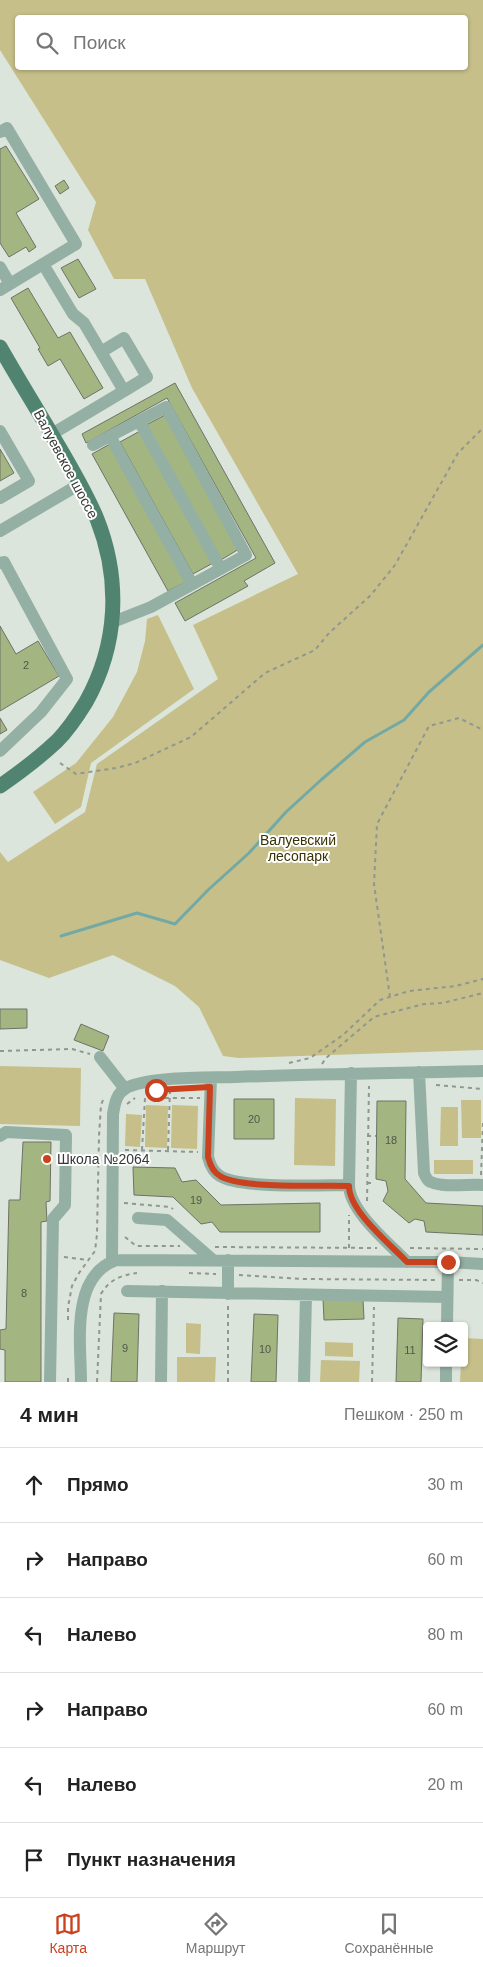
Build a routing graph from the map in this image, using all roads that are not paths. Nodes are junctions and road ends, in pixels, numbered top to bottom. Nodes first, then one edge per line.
1 (0, 132) edge
2 (43, 264) junction
3 (0, 267) edge
4 (5, 287) edge
5 (0, 347) edge
6 (101, 352) junction
7 (124, 391) junction
8 (139, 421) junction
9 (0, 431) edge
10 (52, 434) junction
11 (110, 436) junction
12 (94, 445) dead end
13 (80, 484) junction
14 (0, 498) edge
15 (0, 531) edge
16 (0, 563) edge
17 (221, 569) junction
18 (192, 584) junction
19 (113, 622) junction
20 (0, 751) edge
21 (0, 786) edge
22 (100, 1056) road end
23 (483, 1071) edge
24 (210, 1078) junction
25 (351, 1078) junction
26 (420, 1078) junction
27 (125, 1089) junction
28 (0, 1136) edge
29 (349, 1186) junction
30 (482, 1188) edge
31 (138, 1218) dead end
32 (213, 1260) junction
33 (228, 1260) junction
34 (112, 1262) junction
35 (407, 1262) junction
36 (448, 1262) junction
37 (483, 1264) edge
38 (127, 1291) dead end
39 (162, 1292) junction
40 (228, 1294) junction
41 (306, 1295) junction
42 (447, 1297) junction
43 (447, 1322) edge
44 (446, 1367) edge
45 (50, 1382) edge
46 (81, 1382) edge
47 (161, 1382) edge
48 (304, 1382) edge
49 (446, 1382) edge

1 - 2 street
2 - 4 street
2 - 6 street
3 - 4 street
5 - 10 main road, Валуевское шоссе
6 - 7 street
6 - 7 street
7 - 10 street
8 - 11 street
8 - 17 street
8 - 17 street
9 - 14 street
10 - 13 main road, Валуевское шоссе
11 - 12 street
11 - 18 street
13 - 15 street
13 - 19 main road, Валуевское шоссе
16 - 20 street
17 - 18 street
18 - 19 street
19 - 21 main road, Валуевское шоссе
22 - 27 street
23 - 26 street
24 - 25 street
24 - 27 street
24 - 29 street
25 - 26 street
25 - 29 street
26 - 30 street
27 - 34 street
28 - 45 street
29 - 35 street
31 - 32 street
32 - 33 street
32 - 34 street
33 - 35 street
33 - 40 street
34 - 46 street
35 - 36 street
36 - 37 street
36 - 42 street
38 - 39 street
39 - 40 street
39 - 47 street
40 - 41 street
41 - 42 street
41 - 48 street
42 - 43 street
44 - 49 street

